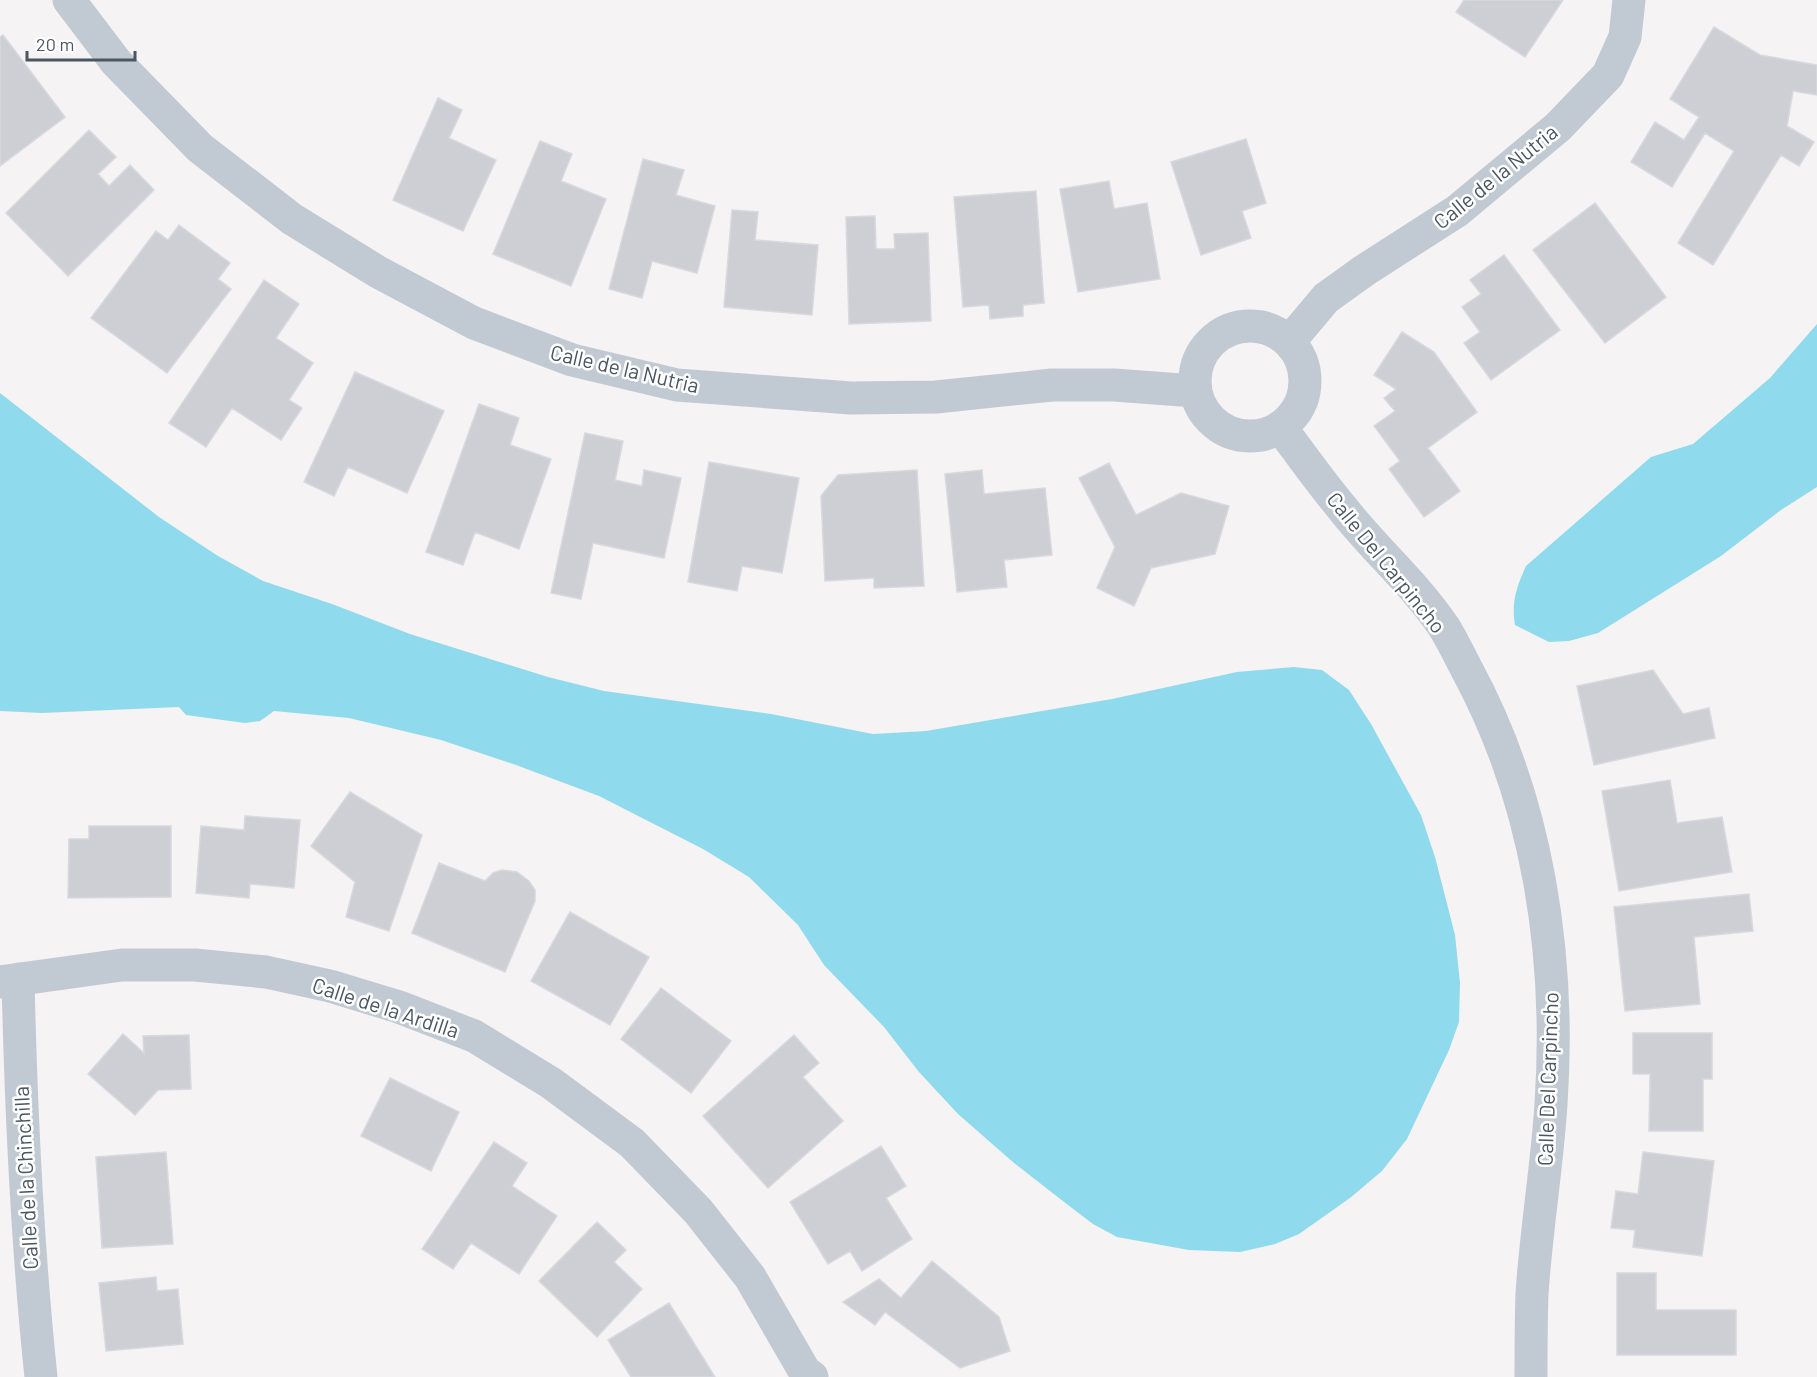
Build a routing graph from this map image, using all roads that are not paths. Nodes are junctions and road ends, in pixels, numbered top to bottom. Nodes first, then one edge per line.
1 (69, 0) edge
2 (1629, 0) edge
3 (1289, 342) junction
4 (1195, 391) junction
5 (1280, 427) junction
6 (9, 980) edge
7 (808, 1376) edge
8 (41, 1377) edge
9 (1531, 1377) edge

1 - 4 street, Calle de la Nutria
2 - 3 street, Calle de la Nutria
3 - 4 street
3 - 5 street
4 - 5 street
5 - 9 street, Calle Del Carpincho
6 - 7 street, Calle de la Ardilla
6 - 8 street, Calle de la Chinchilla

